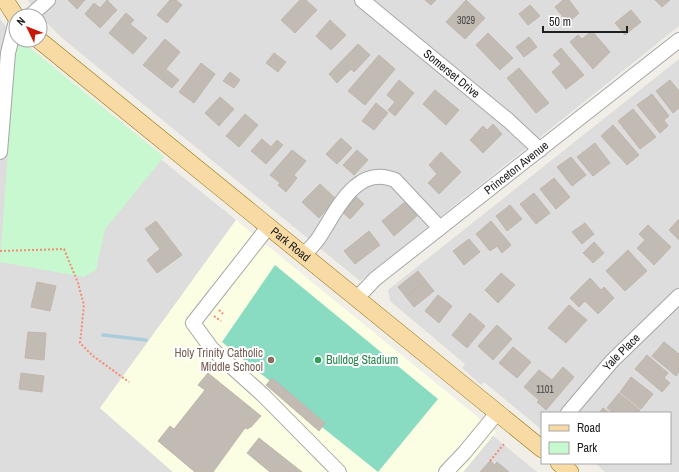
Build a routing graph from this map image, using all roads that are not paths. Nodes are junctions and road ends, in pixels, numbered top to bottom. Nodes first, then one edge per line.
1 (48, 0) edge
2 (362, 0) edge
3 (39, 8) edge
4 (8, 26) edge
5 (0, 34) edge
6 (679, 40) edge
7 (48, 47) edge
8 (9, 48) edge
9 (540, 150) junction
10 (0, 152) edge
11 (268, 226) junction
12 (440, 228) junction
13 (304, 255) junction
14 (679, 296) edge
15 (357, 298) junction
16 (569, 412) edge
17 (497, 413) junction
18 (541, 447) edge
19 (339, 472) edge
20 (446, 472) edge

1 - 3 street
2 - 9 street, Somerset Drive
4 - 5 street
6 - 9 street, Princeton Avenue
7 - 11 main road, Park Road
8 - 10 street
9 - 12 street, Princeton Avenue
11 - 13 main road, Park Road
11 - 19 street
12 - 13 street
12 - 15 street, Princeton Avenue
13 - 15 main road, Park Road
14 - 16 street, Yale Place
15 - 17 main road, Park Road
17 - 18 main road, Park Road
17 - 20 street

